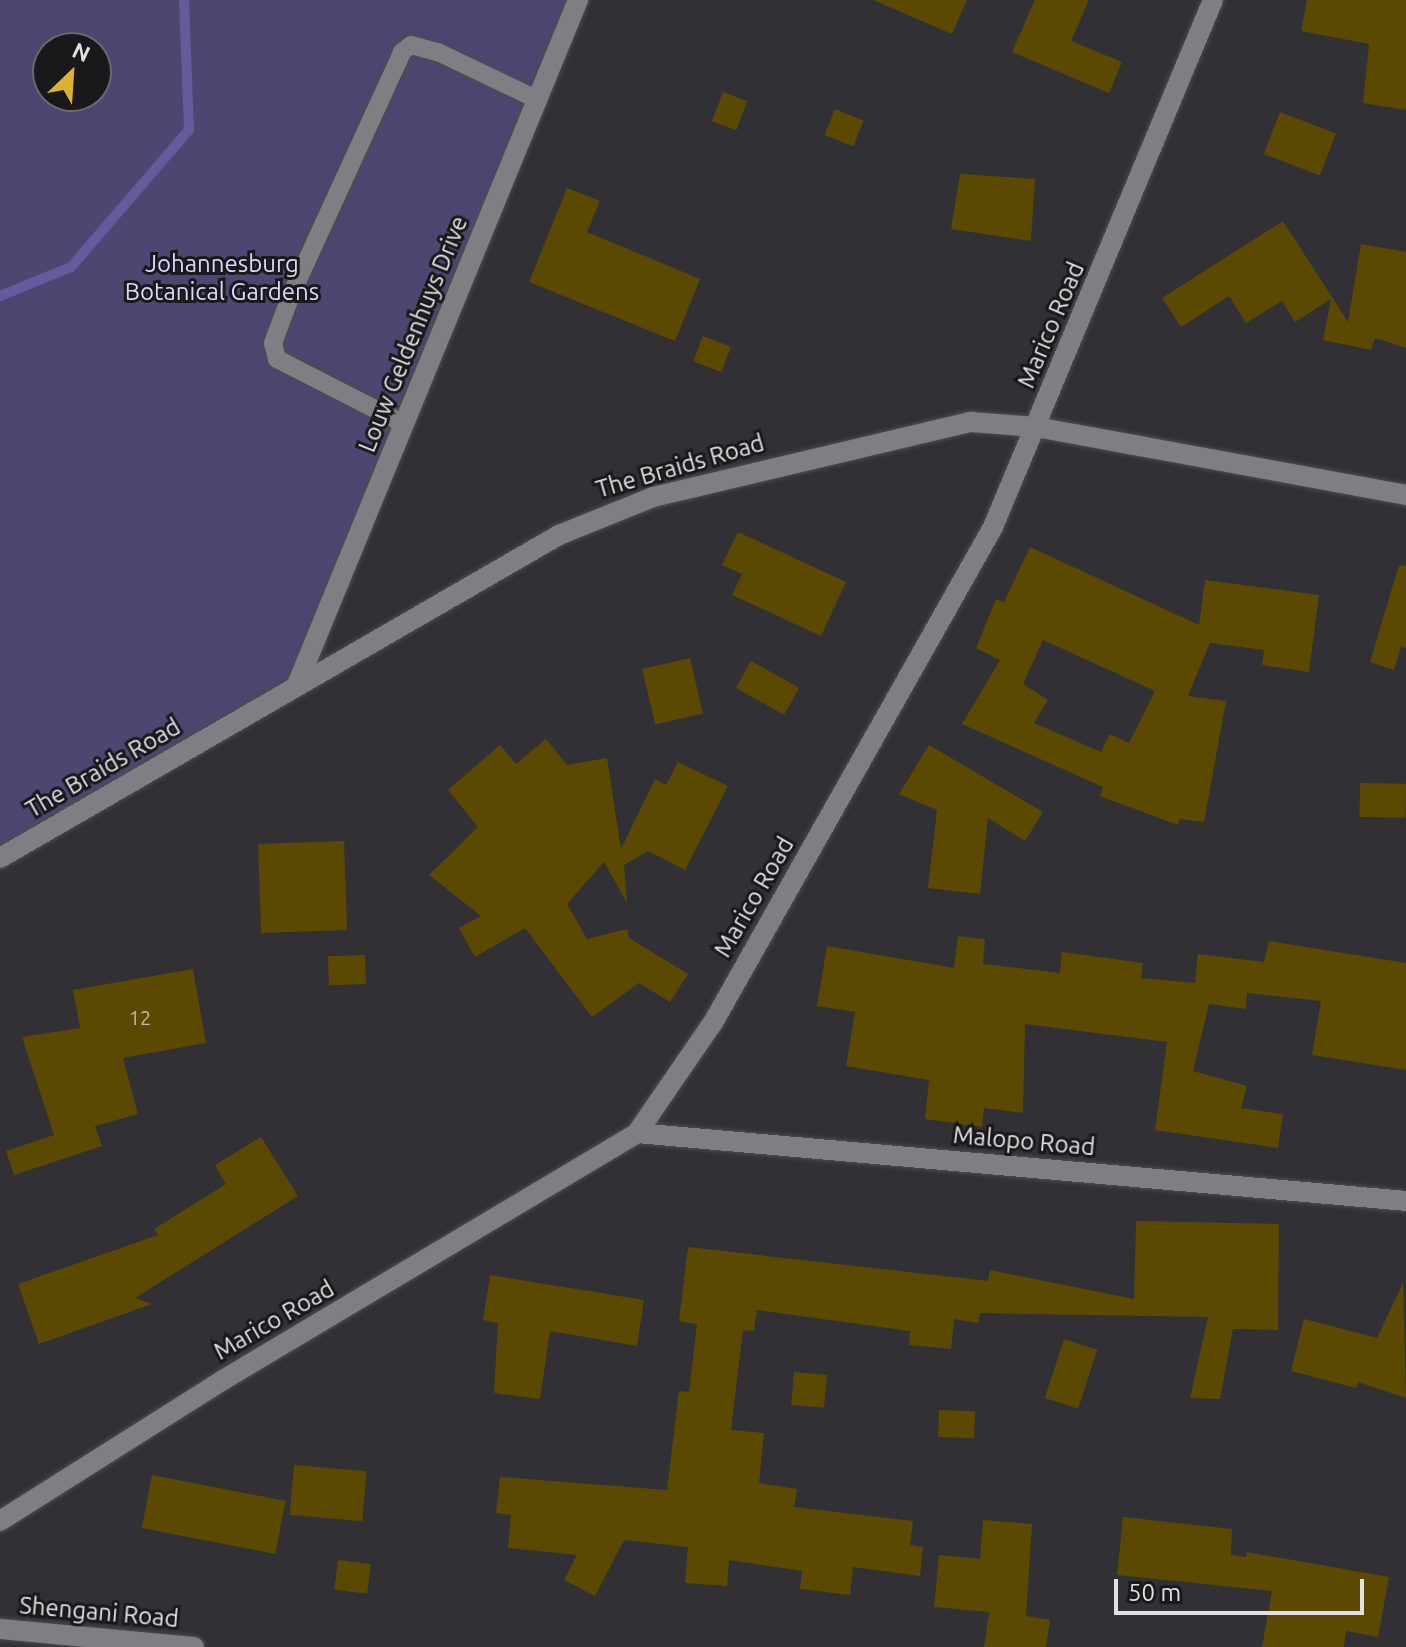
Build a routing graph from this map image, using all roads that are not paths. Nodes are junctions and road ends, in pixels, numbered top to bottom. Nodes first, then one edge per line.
1 (578, 0) edge
2 (1213, 0) edge
3 (538, 100) junction
4 (404, 424) junction
5 (1036, 427) junction
6 (1406, 495) edge
7 (296, 687) junction
8 (0, 858) edge
9 (637, 1133) junction
10 (1406, 1201) edge
11 (0, 1521) edge
12 (0, 1629) edge
13 (194, 1647) edge

1 - 3 street, Louw Geldenhuys Drive
2 - 5 street, Marico Road
3 - 4 street, Louw Geldenhuys Drive
3 - 4 lane
4 - 7 street, Louw Geldenhuys Drive
5 - 6 street, The Braids Road
5 - 7 street, The Braids Road
5 - 9 street, Marico Road
7 - 8 street, The Braids Road
9 - 10 street, Malopo Road
9 - 11 street, Marico Road
12 - 13 street, Shengani Road

